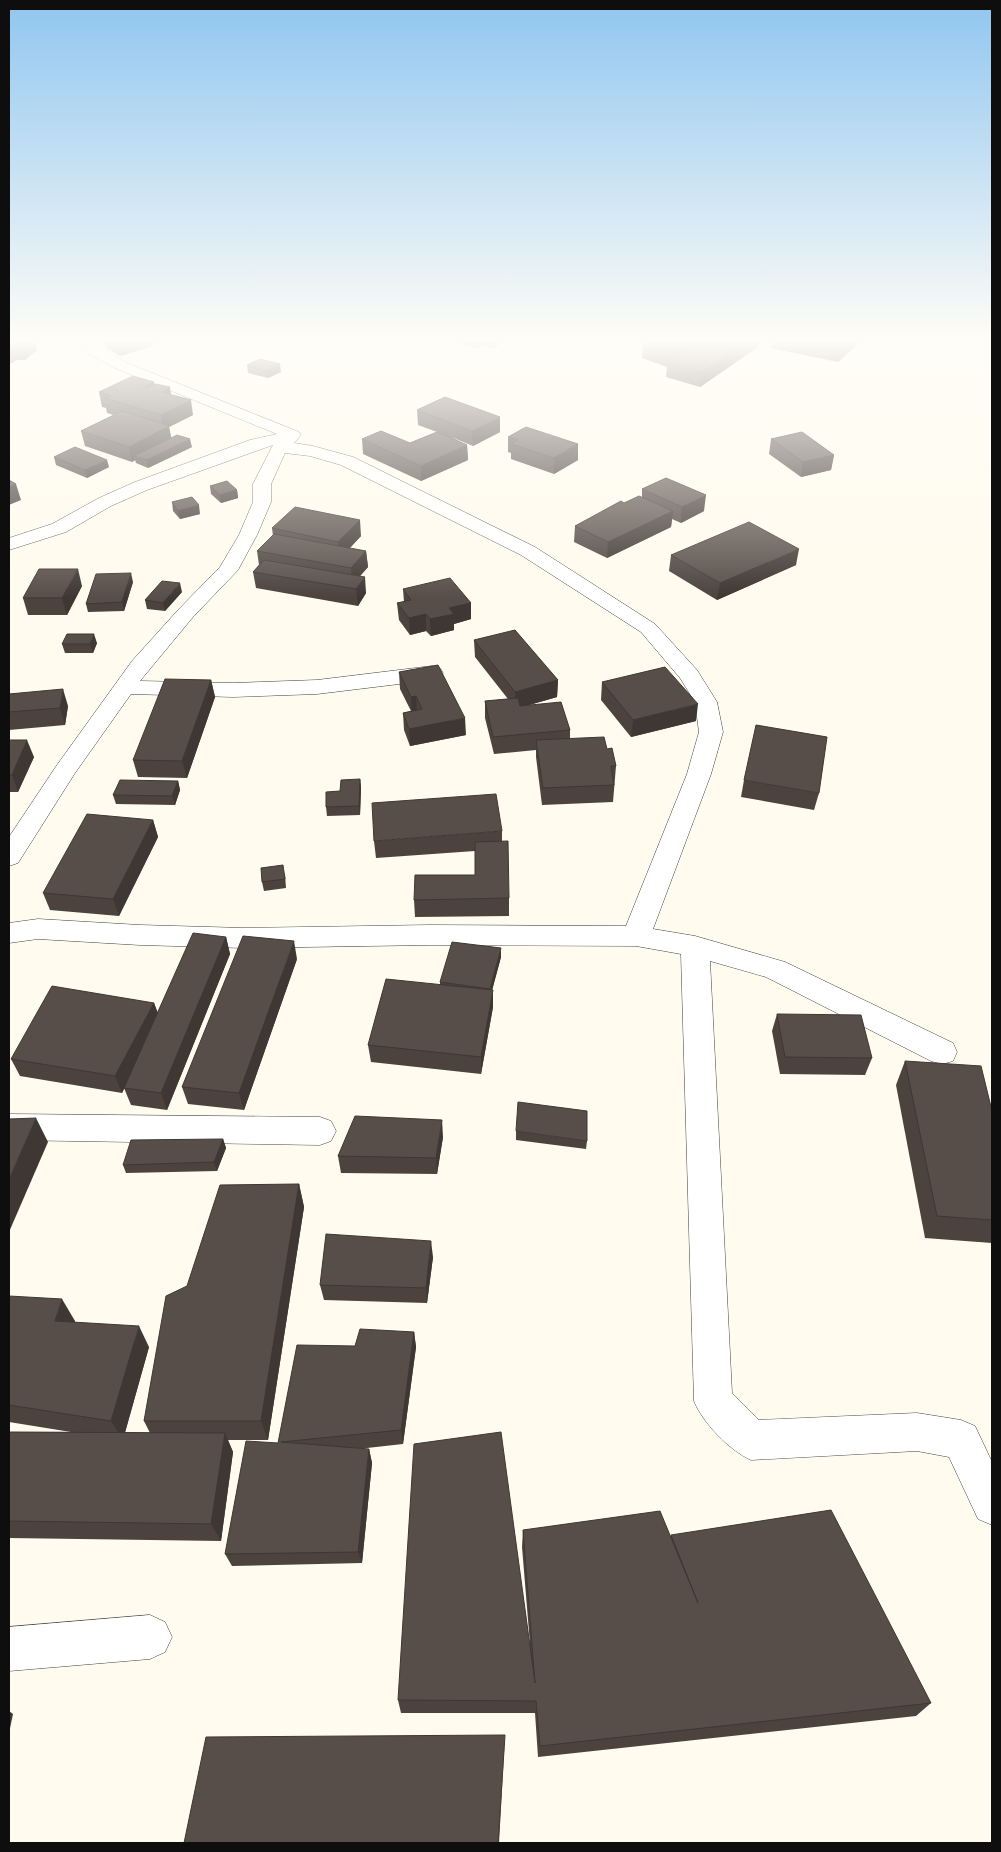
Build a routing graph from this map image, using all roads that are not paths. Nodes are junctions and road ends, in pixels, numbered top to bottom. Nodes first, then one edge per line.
1 (258, 425) edge
2 (286, 442) junction
3 (9, 544) edge
4 (432, 673) edge
5 (124, 687) junction
6 (9, 856) edge
7 (9, 933) edge
8 (636, 936) junction
9 (695, 946) junction
10 (942, 1052) dead end
11 (9, 1127) edge
12 (320, 1131) dead end
13 (992, 1505) edge
14 (150, 1637) dead end
15 (9, 1649) edge

1 - 2 street
2 - 3 street
2 - 5 street
2 - 8 street
4 - 5 street
5 - 6 street
7 - 8 street
8 - 9 street
9 - 10 street
9 - 13 street
11 - 12 street
14 - 15 street

